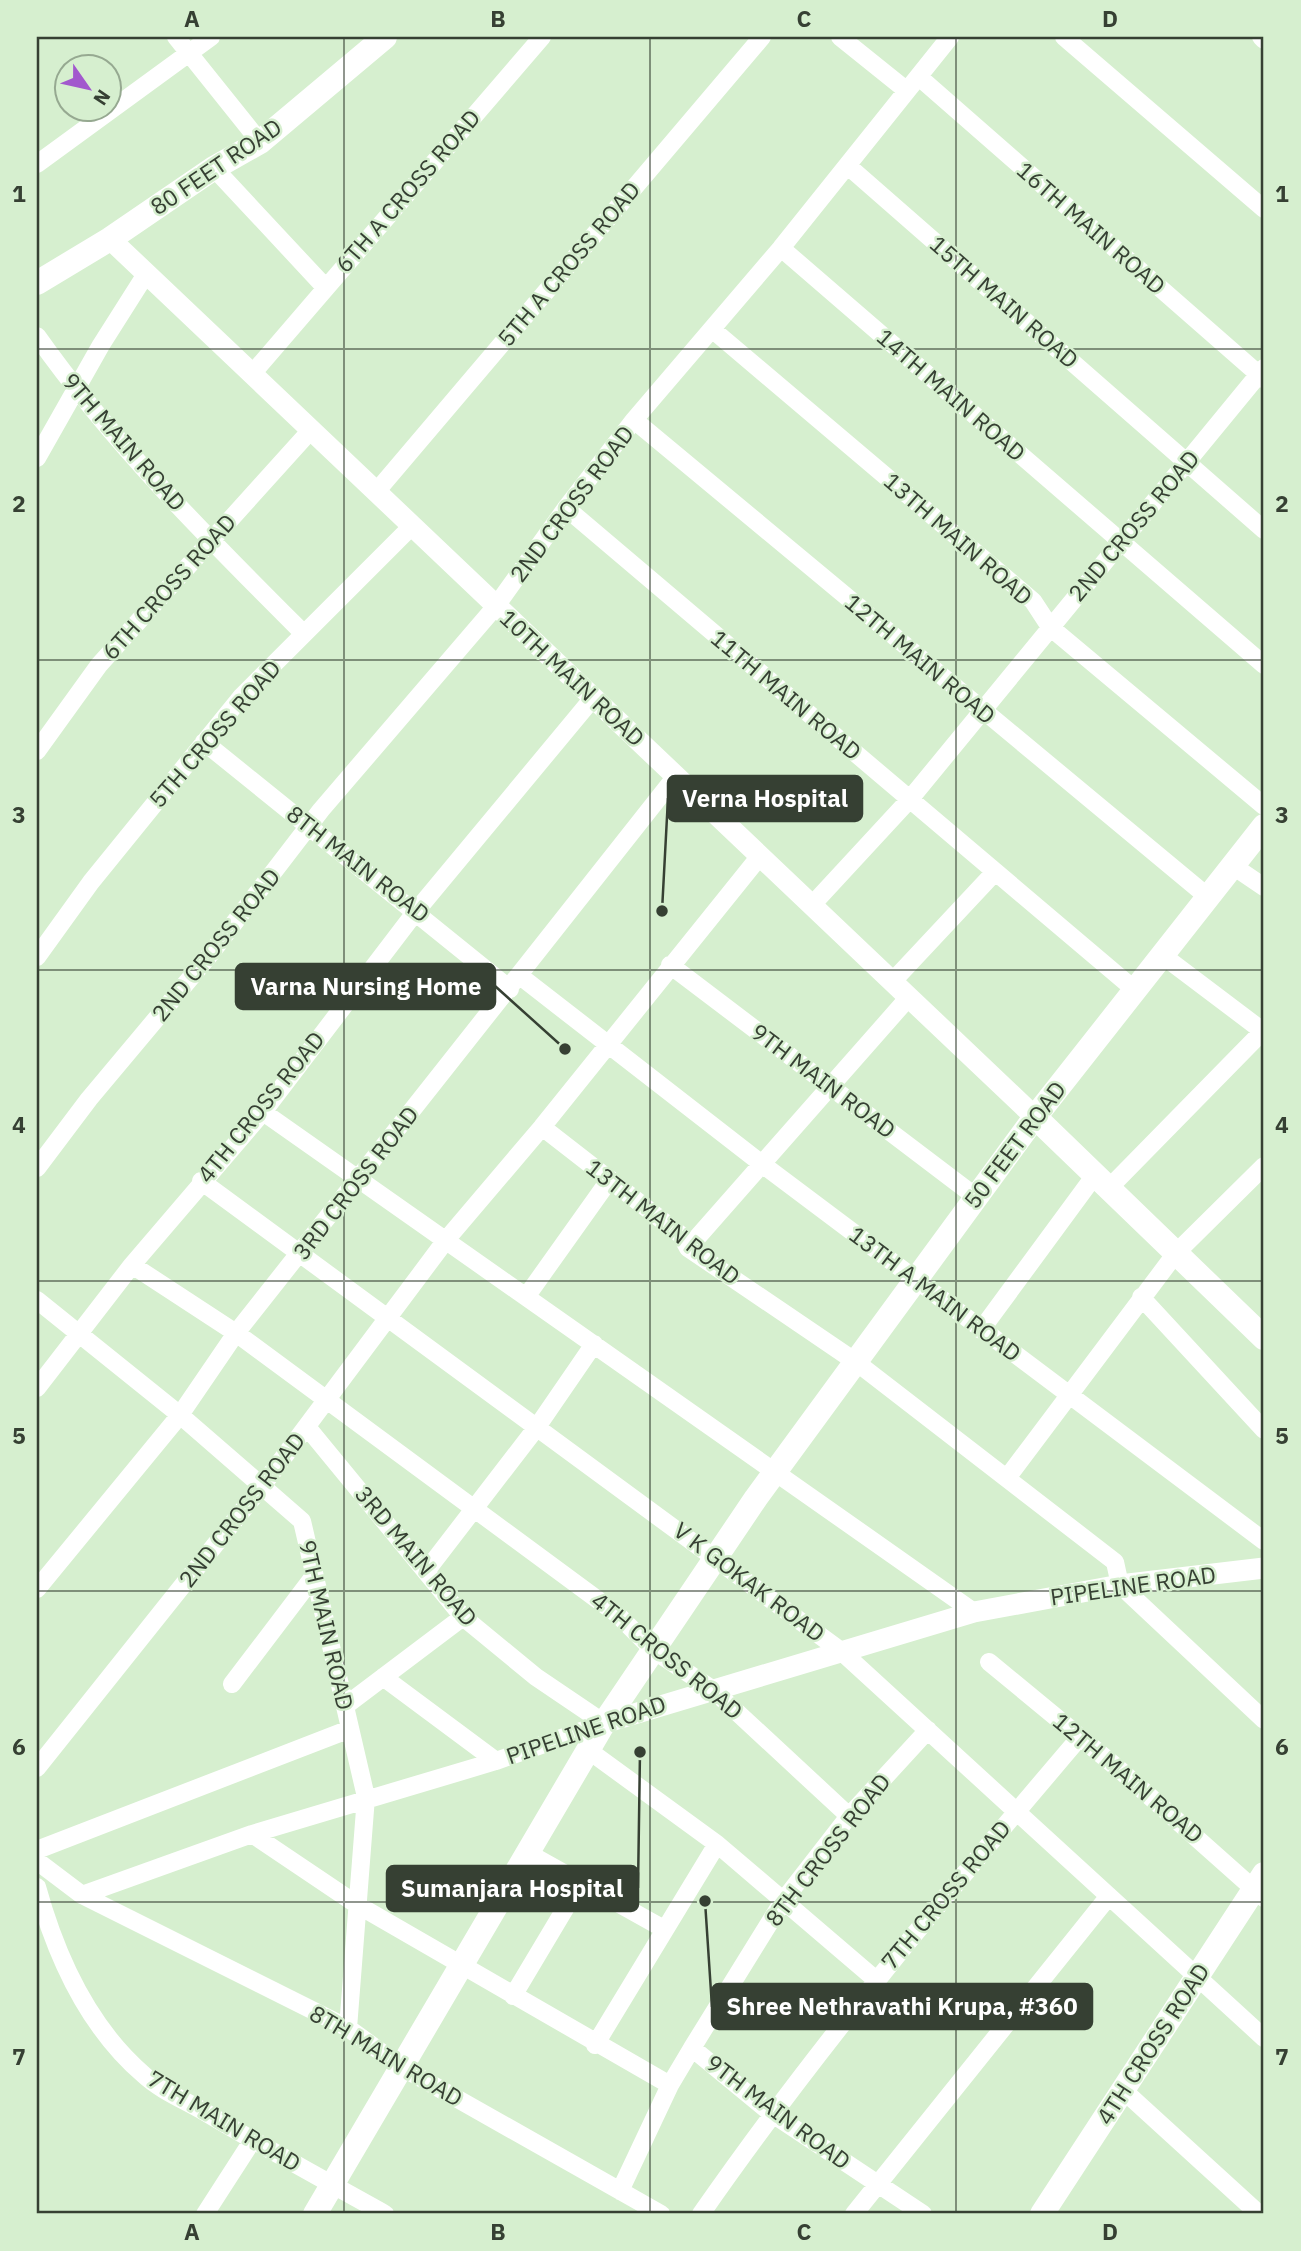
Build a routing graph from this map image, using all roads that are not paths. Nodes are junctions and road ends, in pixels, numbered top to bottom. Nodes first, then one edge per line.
1 (176, 37) edge
2 (211, 37) edge
3 (385, 37) edge
4 (542, 37) edge
5 (762, 37) edge
6 (840, 37) edge
7 (950, 37) edge
8 (1064, 37) edge
9 (189, 54) junction
10 (913, 84) junction
11 (260, 142) junction
12 (37, 164) edge
13 (848, 166) junction
14 (214, 168) junction
15 (1264, 209) edge
16 (110, 239) junction
17 (782, 248) junction
18 (146, 274) junction
19 (37, 284) edge
20 (324, 286) junction
21 (713, 330) junction
22 (37, 336) edge
23 (252, 373) junction
24 (1262, 374) edge
25 (75, 390) junction
26 (634, 420) junction
27 (311, 430) junction
28 (37, 458) edge
29 (1187, 464) junction
30 (376, 492) junction
31 (566, 508) junction
32 (412, 526) junction
33 (1264, 530) edge
34 (210, 541) junction
35 (1120, 541) junction
36 (496, 606) junction
37 (1050, 626) junction
38 (303, 634) junction
39 (1264, 665) edge
40 (593, 698) junction
41 (982, 711) junction
42 (204, 742) junction
43 (37, 751) edge
44 (676, 776) junction
45 (910, 799) junction
46 (1264, 806) edge
47 (310, 826) junction
48 (1264, 826) edge
49 (761, 856) junction
50 (1233, 866) junction
51 (995, 872) junction
52 (1264, 887) edge
53 (1208, 897) junction
54 (812, 905) junction
55 (417, 910) junction
56 (1162, 955) junction
57 (37, 957) edge
58 (670, 965) junction
59 (515, 982) junction
60 (892, 982) junction
61 (1135, 990) junction
62 (909, 997) junction
63 (1264, 1032) edge
64 (607, 1045) junction
65 (830, 1086) junction
66 (263, 1111) junction
67 (1035, 1117) junction
68 (542, 1127) junction
69 (762, 1164) junction
70 (1264, 1166) edge
71 (37, 1168) edge
72 (360, 1180) junction
73 (610, 1180) junction
74 (201, 1181) junction
75 (1102, 1181) junction
76 (976, 1197) junction
77 (446, 1240) junction
78 (688, 1248) junction
79 (1176, 1253) junction
80 (301, 1254) junction
81 (132, 1265) junction
82 (915, 1279) junction
83 (526, 1297) junction
84 (1141, 1297) junction
85 (37, 1300) edge
86 (387, 1317) junction
87 (1261, 1328) edge
88 (981, 1329) junction
89 (236, 1333) junction
90 (80, 1334) junction
91 (594, 1345) junction
92 (856, 1362) junction
93 (37, 1388) edge
94 (1068, 1394) junction
95 (327, 1399) junction
96 (180, 1415) junction
97 (307, 1427) junction
98 (537, 1427) junction
99 (1264, 1430) edge
100 (775, 1472) junction
101 (1007, 1478) junction
102 (262, 1486) junction
103 (474, 1509) junction
104 (1264, 1542) edge
105 (716, 1557) junction
106 (1264, 1568) edge
107 (427, 1570) junction
108 (314, 1576) junction
109 (1120, 1585) junction
110 (37, 1589) edge
111 (974, 1612) junction
112 (463, 1617) junction
113 (653, 1650) junction
114 (841, 1651) junction
115 (989, 1662) dead end
116 (383, 1677) junction
117 (232, 1684) dead end
118 (712, 1689) junction
119 (345, 1706) junction
120 (1264, 1720) edge
121 (604, 1723) junction
122 (350, 1729) junction
123 (928, 1730) junction
124 (1080, 1737) junction
125 (588, 1750) junction
126 (496, 1761) junction
127 (37, 1768) edge
128 (366, 1797) junction
129 (1017, 1812) junction
130 (849, 1816) junction
131 (253, 1834) junction
132 (717, 1844) junction
133 (37, 1850) edge
134 (528, 1853) junction
135 (37, 1861) edge
136 (581, 1882) junction
137 (1261, 1886) edge
138 (37, 1887) edge
139 (82, 1895) junction
140 (1109, 1896) junction
141 (783, 1901) junction
142 (356, 1904) junction
143 (664, 1929) junction
144 (462, 1967) junction
145 (1197, 1976) junction
146 (875, 1979) junction
147 (513, 1996) junction
148 (348, 2028) junction
149 (1262, 2031) edge
150 (596, 2045) junction
151 (692, 2048) junction
152 (403, 2068) junction
153 (670, 2085) junction
154 (1123, 2090) junction
155 (771, 2113) junction
156 (252, 2141) junction
157 (333, 2185) junction
158 (877, 2185) junction
159 (620, 2191) junction
160 (205, 2214) edge
161 (315, 2214) edge
162 (385, 2214) edge
163 (661, 2214) edge
164 (701, 2214) edge
165 (854, 2214) edge
166 (923, 2214) edge
167 (1042, 2214) edge
168 (1259, 2214) edge

1 - 9 street
2 - 9 street
3 - 11 main road, 80 FEET ROAD
4 - 20 street, 6TH A CROSS ROAD
5 - 30 street, 5TH A CROSS ROAD
6 - 10 street, 16TH MAIN ROAD
7 - 10 street, 2ND CROSS ROAD
8 - 15 street
9 - 11 street
9 - 12 street
10 - 13 street, 2ND CROSS ROAD
10 - 24 street, 16TH MAIN ROAD
11 - 14 main road, 80 FEET ROAD
13 - 17 street, 2ND CROSS ROAD
13 - 29 street, 15TH MAIN ROAD
14 - 16 main road, 80 FEET ROAD
14 - 20 street, 6TH A CROSS ROAD
16 - 18 street, 10TH MAIN ROAD
16 - 19 main road, 80 FEET ROAD
17 - 21 street, 2ND CROSS ROAD
17 - 35 street, 14TH MAIN ROAD
18 - 23 street, 10TH MAIN ROAD
18 - 25 street
20 - 23 street
21 - 26 street, 2ND CROSS ROAD
21 - 37 street, 13TH MAIN ROAD
22 - 25 street, 9TH MAIN ROAD
23 - 27 street, 10TH MAIN ROAD
24 - 29 street, 2ND CROSS ROAD
25 - 28 street
25 - 34 street, 9TH MAIN ROAD
26 - 31 street, 2ND CROSS ROAD
26 - 41 street, 12TH MAIN ROAD
27 - 30 street, 10TH MAIN ROAD
27 - 34 street, 6TH CROSS ROAD
29 - 33 street, 15TH MAIN ROAD
29 - 35 street, 2ND CROSS ROAD
30 - 32 street, 10TH MAIN ROAD
31 - 36 street, 2ND CROSS ROAD
31 - 45 street, 11TH MAIN ROAD
32 - 36 street, 10TH MAIN ROAD
32 - 38 street, 5TH CROSS ROAD
34 - 38 street, 9TH MAIN ROAD
34 - 43 street, 6TH CROSS ROAD
35 - 37 street, 2ND CROSS ROAD
35 - 39 street, 14TH MAIN ROAD
36 - 40 street, 10TH MAIN ROAD
36 - 47 street, 2ND CROSS ROAD
37 - 41 street, 2ND CROSS ROAD
37 - 46 street, 13TH MAIN ROAD
38 - 42 street, 5TH CROSS ROAD
40 - 44 street, 10TH MAIN ROAD
40 - 55 street, 4TH CROSS ROAD
41 - 45 street, 2ND CROSS ROAD
41 - 53 street, 12TH MAIN ROAD
42 - 47 street, 8TH MAIN ROAD
42 - 57 street, 5TH CROSS ROAD
44 - 49 street, 10TH MAIN ROAD
44 - 59 street, 3RD CROSS ROAD
45 - 51 street, 11TH MAIN ROAD
45 - 54 street, 2ND CROSS ROAD
47 - 55 street, 8TH MAIN ROAD
47 - 71 street, 2ND CROSS ROAD
48 - 50 main road, 50 FEET ROAD
49 - 54 street, 10TH MAIN ROAD
49 - 58 street, 2ND CROSS ROAD
50 - 52 street
50 - 53 main road, 50 FEET ROAD
51 - 60 street
51 - 61 street, 11TH MAIN ROAD
53 - 56 main road, 50 FEET ROAD
54 - 60 street, 10TH MAIN ROAD
55 - 59 street, 8TH MAIN ROAD
55 - 66 street, 4TH CROSS ROAD
56 - 61 main road, 50 FEET ROAD
56 - 63 street
58 - 64 street, 2ND CROSS ROAD
58 - 65 street, 9TH MAIN ROAD
59 - 64 street, 8TH MAIN ROAD
59 - 72 street, 3RD CROSS ROAD
60 - 62 street, 10TH MAIN ROAD
61 - 67 main road, 50 FEET ROAD
62 - 65 street
62 - 67 street, 10TH MAIN ROAD
63 - 75 street
64 - 68 street, 2ND CROSS ROAD
64 - 69 street, 13TH A MAIN ROAD
65 - 69 street
65 - 76 street, 9TH MAIN ROAD
66 - 72 street
66 - 74 street, 4TH CROSS ROAD
67 - 75 main road
67 - 76 main road, 50 FEET ROAD
68 - 73 street, 13TH MAIN ROAD
68 - 77 street, 2ND CROSS ROAD
69 - 78 street
69 - 82 street, 13TH A MAIN ROAD
70 - 79 street
72 - 77 street
72 - 80 street, 3RD CROSS ROAD
73 - 78 street, 13TH MAIN ROAD
73 - 83 street
74 - 80 street, V K GOKAK ROAD
74 - 81 street, 4TH CROSS ROAD
75 - 79 main road
75 - 88 street
76 - 82 main road, 50 FEET ROAD
77 - 83 street
77 - 86 street, 2ND CROSS ROAD
78 - 92 street, 13TH MAIN ROAD
79 - 84 street
79 - 87 main road
80 - 86 street, V K GOKAK ROAD
80 - 89 street, 3RD CROSS ROAD
81 - 89 street, 4TH CROSS ROAD
81 - 90 street, 4TH CROSS ROAD
82 - 88 street, 13TH A MAIN ROAD
82 - 92 main road, 50 FEET ROAD
83 - 91 street
84 - 94 street
84 - 99 street
85 - 90 street, 9TH MAIN ROAD
86 - 95 street, 2ND CROSS ROAD
86 - 98 street, V K GOKAK ROAD
88 - 94 street, 13TH A MAIN ROAD
89 - 95 street, 4TH CROSS ROAD
89 - 96 street, 3RD CROSS ROAD
90 - 93 street, 4TH CROSS ROAD
90 - 96 street, 9TH MAIN ROAD
91 - 98 street
91 - 100 street
92 - 100 main road, 50 FEET ROAD
92 - 101 street, 13TH MAIN ROAD
94 - 101 street
94 - 104 street, 13TH A MAIN ROAD
95 - 97 street, 2ND CROSS ROAD
95 - 103 street, 4TH CROSS ROAD
96 - 102 street, 9TH MAIN ROAD
96 - 110 street, 3RD CROSS ROAD
97 - 102 street, 2ND CROSS ROAD
97 - 107 street, 3RD MAIN ROAD
98 - 103 street
98 - 105 street, V K GOKAK ROAD
100 - 105 main road, 50 FEET ROAD
100 - 111 street
101 - 109 street, 13TH MAIN ROAD
102 - 108 street, 9TH MAIN ROAD
102 - 127 street, 2ND CROSS ROAD
103 - 107 street
103 - 113 street, 4TH CROSS ROAD
105 - 113 main road, 50 FEET ROAD
105 - 114 street, V K GOKAK ROAD
106 - 109 street, PIPELINE ROAD
107 - 112 street, 3RD MAIN ROAD
108 - 117 street
108 - 119 street, 9TH MAIN ROAD
109 - 111 street, PIPELINE ROAD
109 - 120 street
111 - 114 street, PIPELINE ROAD
112 - 116 street
112 - 121 street, 3RD MAIN ROAD
113 - 118 street, 4TH CROSS ROAD
113 - 121 main road, 50 FEET ROAD
114 - 118 street, PIPELINE ROAD
114 - 123 street, V K GOKAK ROAD
115 - 124 street, 12TH MAIN ROAD
116 - 119 street
116 - 126 street
118 - 121 street, PIPELINE ROAD
118 - 130 street, 4TH CROSS ROAD
119 - 122 street, 9TH MAIN ROAD
121 - 125 main road, 50 FEET ROAD
121 - 126 street, PIPELINE ROAD
122 - 128 street, 9TH MAIN ROAD
122 - 133 street
123 - 129 street, V K GOKAK ROAD
123 - 130 street, 8TH CROSS ROAD
124 - 129 street, 7TH CROSS ROAD
124 - 137 street, 12TH MAIN ROAD
125 - 132 street
125 - 134 main road, 50 FEET ROAD
126 - 128 street, PIPELINE ROAD
128 - 131 street, PIPELINE ROAD
128 - 142 street, 9TH MAIN ROAD
129 - 140 street, V K GOKAK ROAD
129 - 146 street, 7TH CROSS ROAD
130 - 141 street, 8TH CROSS ROAD
131 - 139 street, PIPELINE ROAD
131 - 142 street, 9TH MAIN ROAD
132 - 141 street
132 - 143 street
134 - 136 street
134 - 144 main road, 50 FEET ROAD
135 - 139 street, 8TH MAIN ROAD
136 - 143 street
136 - 147 street
137 - 145 main road, 4TH CROSS ROAD
138 - 156 street, 7TH MAIN ROAD
139 - 148 street, 8TH MAIN ROAD
140 - 145 street, V K GOKAK ROAD
140 - 158 street
141 - 146 street
141 - 151 street, 8TH CROSS ROAD
142 - 144 street, 9TH MAIN ROAD
142 - 148 street, 9TH MAIN ROAD
143 - 150 street
144 - 147 street, 9TH MAIN ROAD
144 - 152 main road, 50 FEET ROAD
145 - 149 street, V K GOKAK ROAD
145 - 154 main road, 4TH CROSS ROAD
146 - 155 street, 7TH CROSS ROAD
147 - 150 street, 9TH MAIN ROAD
148 - 152 street, 8TH MAIN ROAD
150 - 153 street, 9TH MAIN ROAD
151 - 153 street, 9TH MAIN ROAD
151 - 155 street, 9TH MAIN ROAD
152 - 157 main road, 50 FEET ROAD
152 - 159 street, 8TH MAIN ROAD
153 - 159 street
154 - 167 main road, 4TH CROSS ROAD
154 - 168 street
155 - 158 street, 9TH MAIN ROAD
155 - 164 street, 7TH CROSS ROAD
156 - 157 street, 7TH MAIN ROAD
156 - 160 street
157 - 161 main road, 50 FEET ROAD
157 - 162 street, 7TH MAIN ROAD
158 - 165 street
158 - 166 street, 9TH MAIN ROAD
159 - 163 street, 8TH MAIN ROAD

